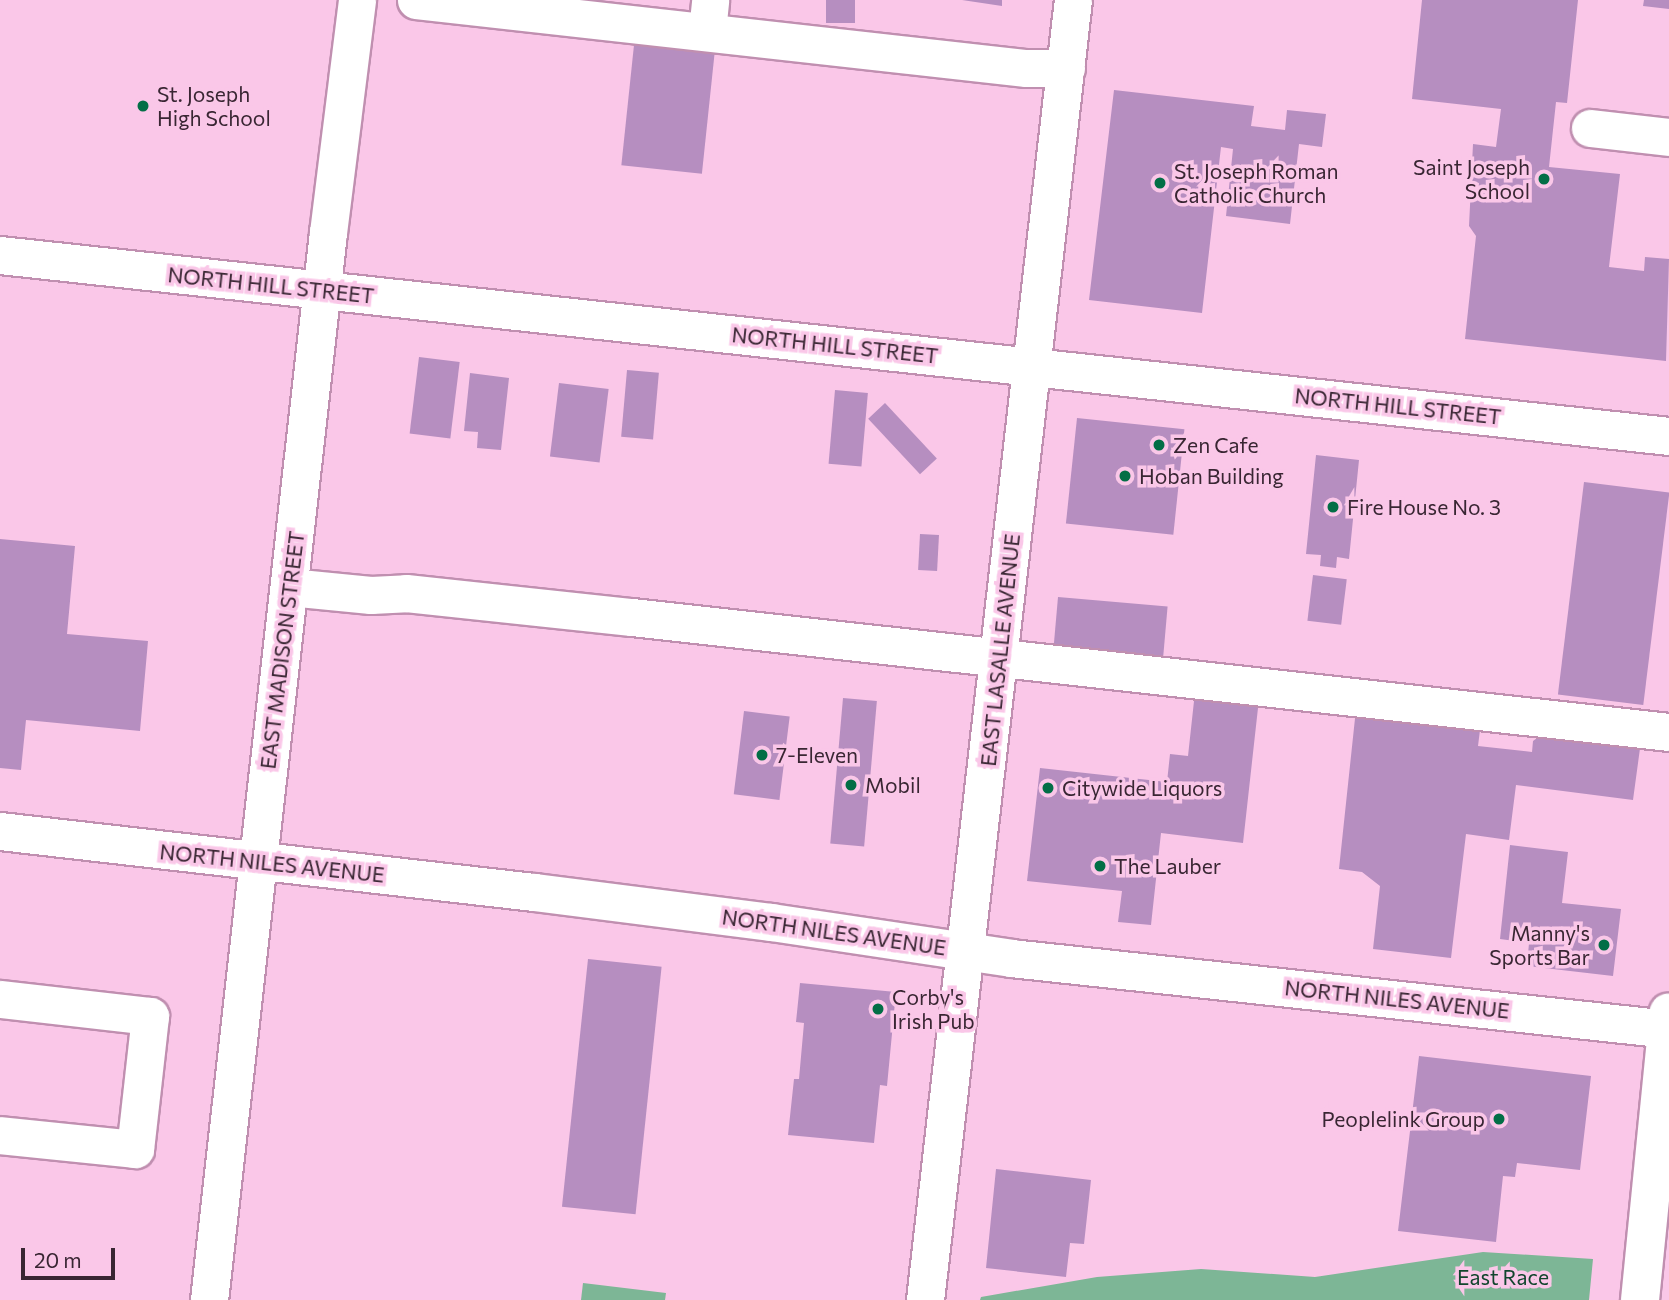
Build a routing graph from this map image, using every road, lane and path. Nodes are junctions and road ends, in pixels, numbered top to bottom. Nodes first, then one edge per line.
1 (357, 0) edge
2 (416, 0) edge
3 (1073, 0) edge
4 (708, 16) edge
5 (1066, 68) junction
6 (1590, 128) dead end
7 (1669, 137) edge
8 (0, 256) edge
9 (322, 290) junction
10 (1032, 366) junction
11 (1669, 436) edge
12 (289, 587) junction
13 (999, 660) junction
14 (1669, 732) edge
15 (0, 831) edge
16 (257, 862) junction
17 (964, 951) junction
18 (0, 999) edge
19 (1668, 1023) edge
20 (0, 1135) edge
21 (925, 1296) edge
22 (209, 1300) edge
23 (1640, 1300) edge

1 - 9 street, EAST MADISON STREET
2 - 4 street
3 - 5 street, EAST LASALLE AVENUE
4 - 5 street
5 - 10 street, EAST LASALLE AVENUE
6 - 7 street
8 - 9 street, NORTH HILL STREET
9 - 10 street, NORTH HILL STREET
9 - 12 street, EAST MADISON STREET
10 - 11 street, NORTH HILL STREET
10 - 13 street, EAST LASALLE AVENUE
12 - 13 street
12 - 16 street, EAST MADISON STREET
13 - 14 street
13 - 17 street, EAST LASALLE AVENUE
15 - 16 street, NORTH NILES AVENUE
16 - 17 street, NORTH NILES AVENUE
16 - 22 street, EAST MADISON STREET
17 - 19 street, NORTH NILES AVENUE
17 - 21 street, EAST LASALLE AVENUE
18 - 20 street
19 - 23 main road

